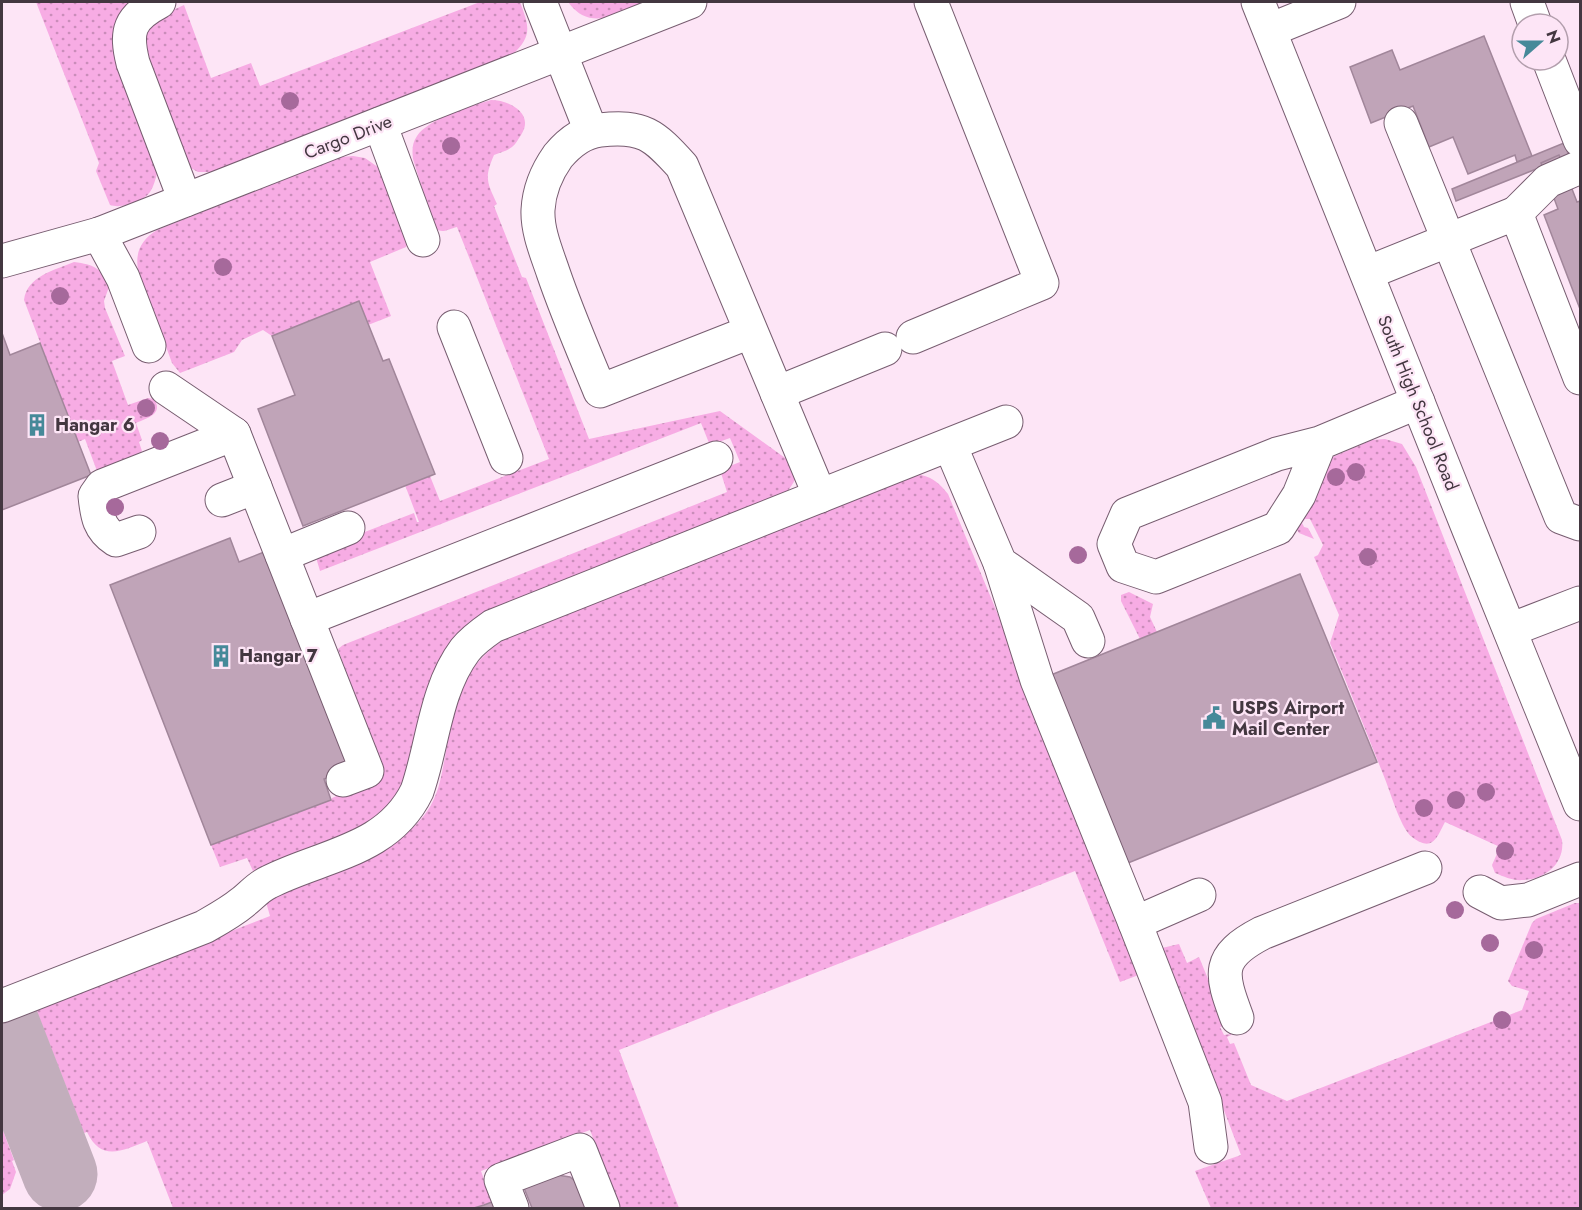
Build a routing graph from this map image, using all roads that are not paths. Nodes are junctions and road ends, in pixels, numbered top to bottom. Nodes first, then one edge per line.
1 (159, 2) edge
2 (540, 2) edge
3 (690, 2) edge
4 (931, 2) edge
5 (1339, 2) edge
6 (1264, 16) edge
7 (560, 52) junction
8 (1554, 72) edge
9 (1401, 123) dead end
10 (380, 124) junction
11 (591, 131) junction
12 (1581, 140) edge
13 (1581, 167) edge
14 (185, 200) junction
15 (1516, 213) junction
16 (99, 234) junction
17 (423, 240) dead end
18 (1448, 240) junction
19 (2, 261) edge
20 (1367, 273) junction
21 (454, 327) dead end
22 (750, 332) junction
23 (149, 346) dead end
24 (1581, 378) edge
25 (166, 388) dead end
26 (777, 393) junction
27 (1418, 402) junction
28 (1006, 422) dead end
29 (234, 434) junction
30 (1320, 443) junction
31 (950, 445) junction
32 (506, 458) dead end
33 (716, 458) dead end
34 (255, 487) junction
35 (820, 496) junction
36 (222, 500) dead end
37 (1581, 524) edge
38 (348, 528) dead end
39 (139, 532) dead end
40 (282, 555) junction
41 (1000, 563) junction
42 (1581, 603) edge
43 (307, 619) junction
44 (1510, 630) junction
45 (1088, 641) dead end
46 (343, 780) dead end
47 (1581, 804) edge
48 (1425, 868) dead end
49 (1581, 879) edge
50 (1480, 892) dead end
51 (1199, 895) dead end
52 (1136, 923) junction
53 (2, 1005) edge
54 (1237, 1018) dead end
55 (1210, 1147) dead end
56 (512, 1209) edge
57 (603, 1209) edge

1 - 14 street
2 - 7 street
3 - 7 street, Cargo Drive
4 - 26 street
5 - 6 street
6 - 20 street, South High School Road
7 - 10 street, Cargo Drive
7 - 11 street
8 - 12 street
9 - 18 street
10 - 14 street, Cargo Drive
10 - 17 street
11 - 22 street
11 - 22 street
13 - 15 street
14 - 16 street, Cargo Drive
15 - 18 street
15 - 24 street
16 - 19 street, Cargo Drive
16 - 23 street
18 - 20 street
18 - 37 street
20 - 27 street, South High School Road
21 - 32 street
22 - 26 street
25 - 29 street
26 - 35 street
27 - 30 street
27 - 44 street, South High School Road
28 - 31 street
29 - 34 street
29 - 39 street
30 - 30 street
31 - 35 street
31 - 41 street
33 - 43 street
34 - 36 street
34 - 40 street
35 - 53 street
38 - 40 street
40 - 43 street
41 - 45 street
41 - 52 street
42 - 44 street
43 - 46 street
44 - 47 street, South High School Road
48 - 54 street
49 - 50 street
51 - 52 street
52 - 55 street
56 - 57 street

